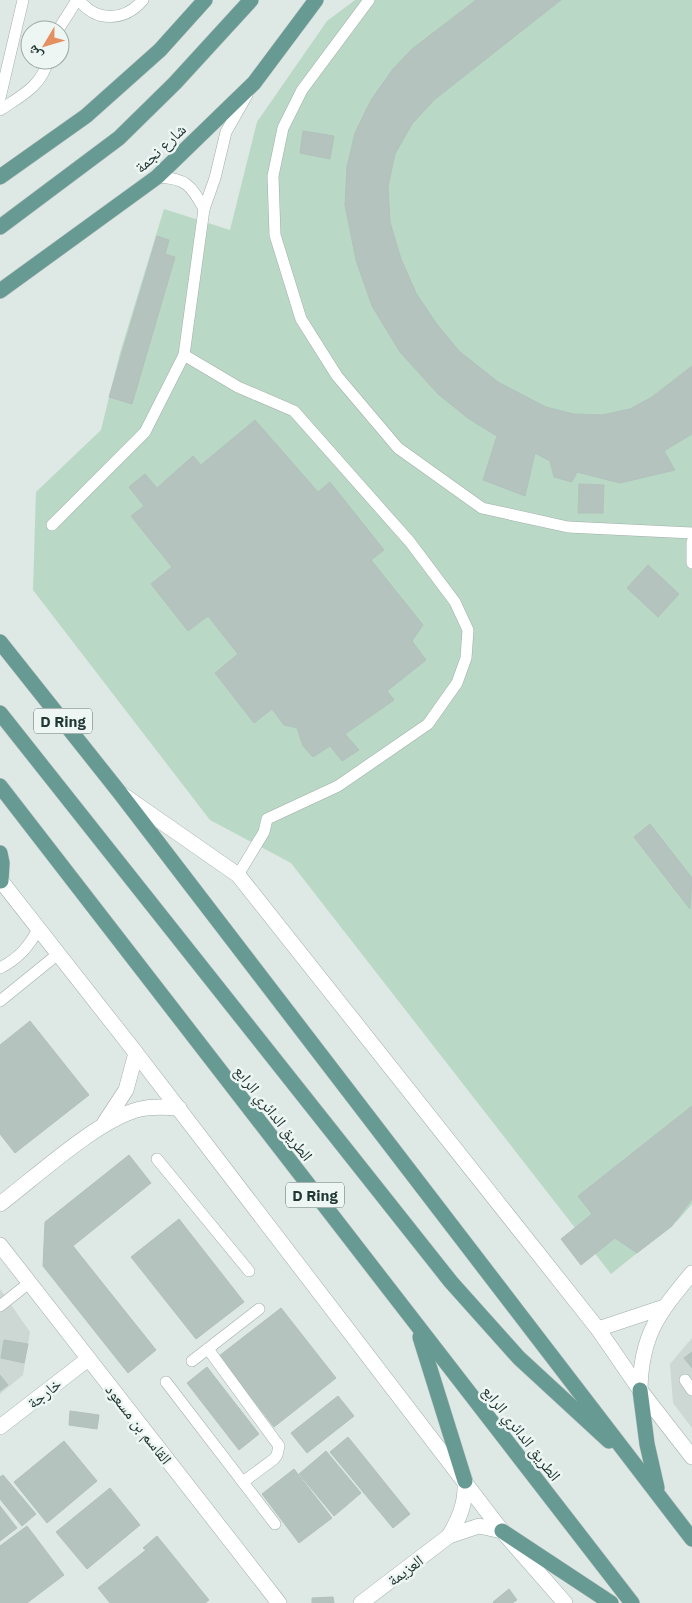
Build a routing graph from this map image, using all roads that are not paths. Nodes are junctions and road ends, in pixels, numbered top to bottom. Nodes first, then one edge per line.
1 (22, 0) edge
2 (78, 0) edge
3 (143, 0) edge
4 (205, 0) edge
5 (252, 0) edge
6 (316, 0) edge
7 (370, 0) edge
8 (65, 20) edge
9 (44, 70) edge
10 (254, 82) junction
11 (0, 98) edge
12 (0, 110) edge
13 (0, 177) edge
14 (157, 177) junction
15 (204, 209) junction
16 (0, 227) edge
17 (0, 291) edge
18 (184, 356) junction
19 (52, 525) dead end
20 (692, 533) edge
21 (692, 542) edge
22 (692, 563) edge
23 (0, 642) edge
24 (0, 713) edge
25 (0, 786) edge
26 (120, 793) junction
27 (0, 853) edge
28 (238, 875) junction
29 (0, 881) edge
30 (38, 929) junction
31 (58, 954) junction
32 (18, 958) junction
33 (0, 968) edge
34 (31, 976) junction
35 (0, 1001) edge
36 (136, 1053) junction
37 (179, 1108) junction
38 (100, 1127) junction
39 (157, 1159) dead end
40 (0, 1204) edge
41 (0, 1245) edge
42 (249, 1271) dead end
43 (692, 1272) edge
44 (29, 1283) junction
45 (0, 1306) edge
46 (664, 1307) junction
47 (259, 1309) dead end
48 (416, 1326) junction
49 (598, 1329) junction
50 (208, 1349) junction
51 (88, 1359) junction
52 (192, 1362) dead end
53 (166, 1382) dead end
54 (640, 1390) junction
55 (0, 1427) edge
56 (692, 1457) edge
57 (639, 1470) junction
58 (465, 1481) junction
59 (243, 1482) junction
60 (660, 1497) junction
61 (276, 1524) dead end
62 (502, 1531) junction
63 (449, 1536) junction
64 (692, 1539) edge
65 (279, 1603) edge
66 (361, 1603) edge
67 (565, 1603) edge
68 (611, 1603) edge
69 (632, 1603) edge

1 - 11 lane
2 - 3 lane
2 - 8 lane
4 - 13 main road
5 - 16 main road
6 - 10 main road, شارع نجمة
7 - 20 lane
9 - 12 lane
10 - 14 main road, شارع نجمة
10 - 15 lane
14 - 15 lane
14 - 17 main road, شارع نجمة
15 - 18 lane
18 - 19 lane
18 - 28 lane
21 - 22 lane
23 - 26 main road, D Ring
24 - 57 main road
25 - 48 main road, الطريق الدائري الرابع / D Ring
26 - 28 street
26 - 57 main road, D Ring
27 - 29 main road
28 - 49 street
29 - 30 street
30 - 31 street
30 - 32 lane
31 - 34 lane
31 - 36 street
32 - 33 lane
32 - 34 lane
34 - 35 lane
36 - 37 street
36 - 38 street
37 - 38 street
37 - 58 street
38 - 40 street
39 - 42 lane
41 - 44 street, القاسم بن مسعود
43 - 46 street
44 - 45 lane
44 - 51 street, القاسم بن مسعود
46 - 49 street
46 - 54 street
47 - 50 lane
48 - 58 main road
48 - 69 main road, الطريق الدائري الرابع / D Ring
49 - 54 street
50 - 52 lane
50 - 59 lane
51 - 55 street, خارجة
51 - 65 street, القاسم بن مسعود
53 - 59 lane
54 - 56 street
54 - 60 main road
57 - 60 main road, D Ring
58 - 62 street
58 - 63 street, العزيمة
59 - 61 lane
60 - 64 main road, D Ring
62 - 63 street, العزيمة
62 - 67 street
62 - 68 main road
63 - 66 street, العزيمة

